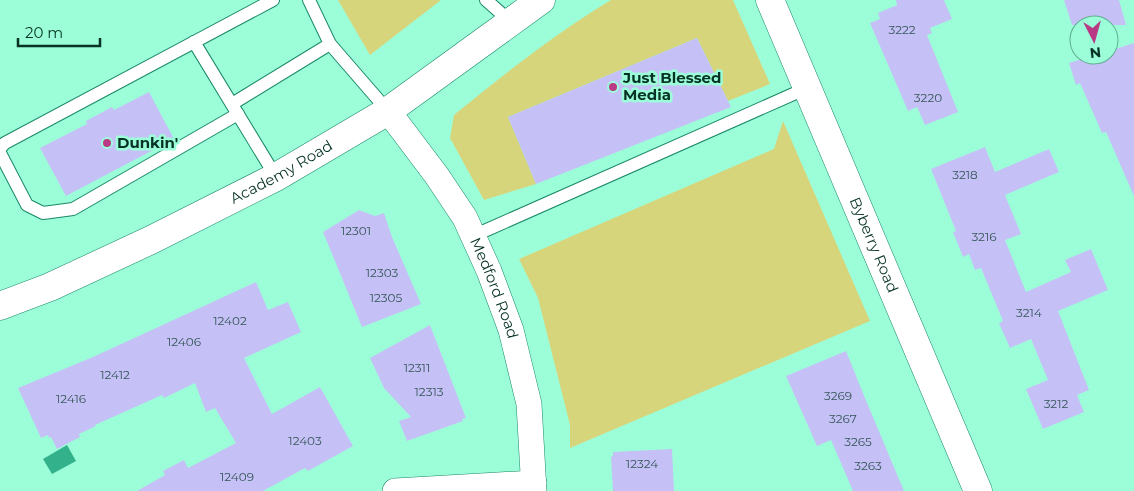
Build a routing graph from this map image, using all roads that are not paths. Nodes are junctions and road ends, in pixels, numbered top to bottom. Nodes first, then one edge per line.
1 (273, 0) edge
2 (309, 0) edge
3 (486, 0) edge
4 (541, 0) edge
5 (774, 1) edge
6 (511, 22) junction
7 (194, 42) junction
8 (330, 44) junction
9 (807, 88) junction
10 (235, 109) junction
11 (388, 111) junction
12 (0, 148) edge
13 (0, 153) edge
14 (276, 177) junction
15 (473, 236) junction
16 (0, 306) edge
17 (534, 487) edge
18 (395, 491) edge
19 (978, 491) edge

1 - 7 lane
2 - 8 lane
3 - 6 lane
4 - 6 main road, Academy Road
5 - 9 main road, Byberry Road
6 - 11 main road, Academy Road
7 - 10 lane
7 - 12 lane
8 - 10 lane
8 - 11 lane
9 - 15 lane
9 - 19 main road, Byberry Road
10 - 13 lane
10 - 14 lane
11 - 14 main road, Academy Road
11 - 15 street, Medford Road
14 - 16 main road, Academy Road
15 - 17 street, Medford Road
17 - 18 street

